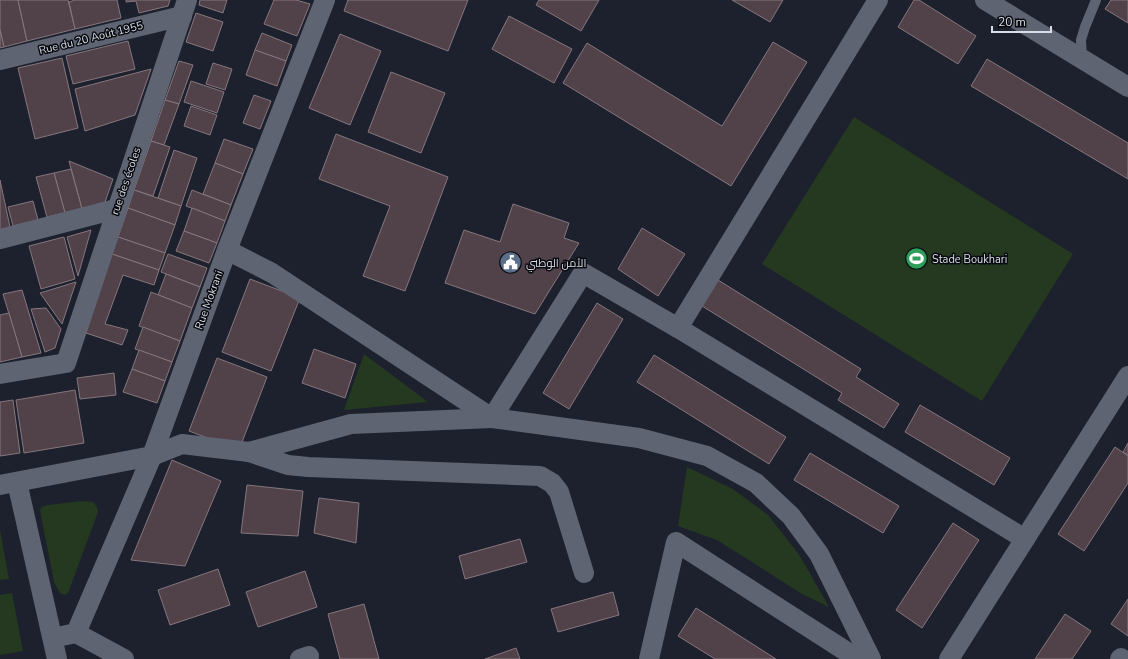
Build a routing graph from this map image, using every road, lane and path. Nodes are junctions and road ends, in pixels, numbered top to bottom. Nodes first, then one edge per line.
1 (325, 0) edge
2 (878, 0) edge
3 (985, 0) edge
4 (1096, 0) edge
5 (184, 8) edge
6 (1082, 59) junction
7 (0, 60) edge
8 (1128, 87) edge
9 (116, 209) junction
10 (0, 239) edge
11 (227, 250) junction
12 (678, 328) junction
13 (0, 374) edge
14 (1128, 376) edge
15 (492, 418) junction
16 (249, 452) junction
17 (152, 456) junction
18 (9, 483) edge
19 (1025, 539) junction
20 (584, 573) dead end
21 (76, 633) junction
22 (53, 638) junction
23 (56, 659) edge
24 (124, 659) edge
25 (649, 659) edge
26 (858, 659) edge
27 (871, 659) edge
28 (949, 659) edge

1 - 11 street, Rue Mokrani
2 - 12 street
3 - 6 street
4 - 6 lane
5 - 7 street, Rue du 20 Août 1955
5 - 9 street, rue des écoles
6 - 8 street
9 - 10 street
9 - 13 street, rue des écoles
11 - 15 street
11 - 17 street, Rue Mokrani
12 - 15 street
12 - 19 street
14 - 19 street
15 - 16 street
15 - 27 street
16 - 17 street
16 - 20 street
17 - 18 street
17 - 21 street, Rue Mokrani
18 - 22 street
19 - 28 street
21 - 22 street
21 - 24 street
22 - 23 street
25 - 26 street

